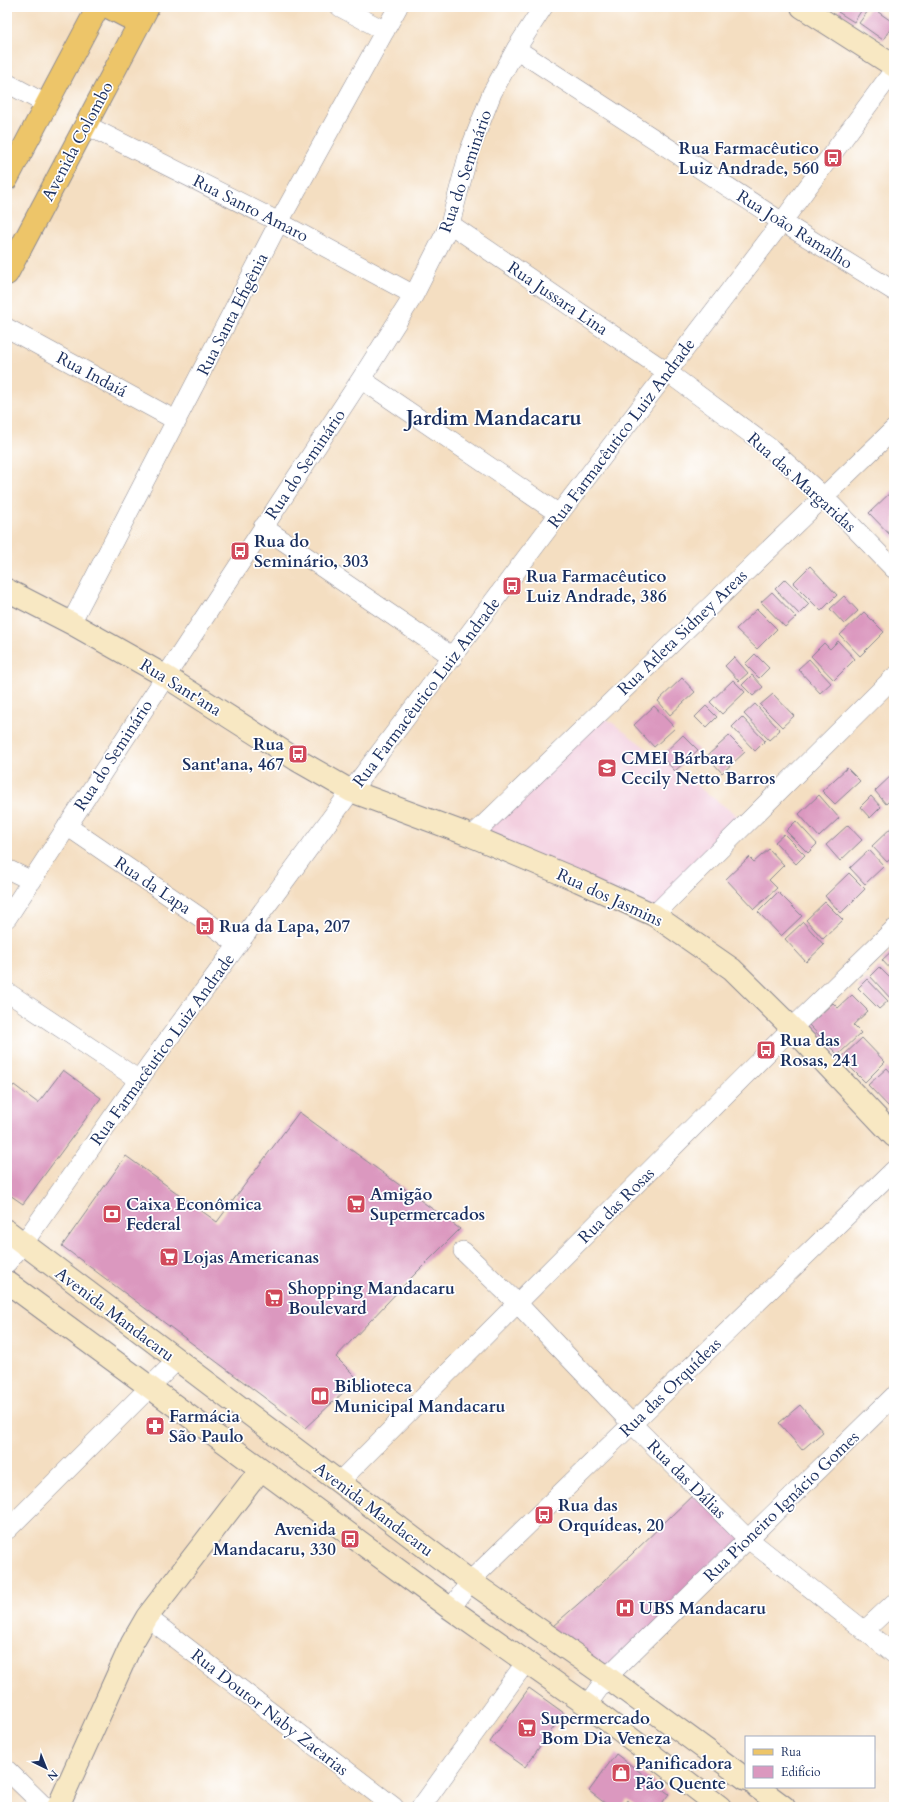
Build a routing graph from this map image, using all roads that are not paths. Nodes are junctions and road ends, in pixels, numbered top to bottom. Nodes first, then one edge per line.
1 (98, 7) edge
2 (108, 7) edge
3 (340, 7) edge
4 (398, 7) edge
5 (543, 7) edge
6 (802, 7) edge
7 (144, 15) edge
8 (385, 31) junction
9 (516, 49) junction
10 (894, 66) edge
11 (894, 70) edge
12 (7, 83) edge
13 (46, 104) junction
14 (86, 125) junction
15 (7, 179) edge
16 (279, 222) junction
17 (782, 222) junction
18 (450, 224) junction
19 (7, 274) edge
20 (894, 291) edge
21 (414, 295) junction
22 (7, 328) edge
23 (667, 372) junction
24 (361, 379) junction
25 (177, 420) junction
26 (894, 429) edge
27 (823, 496) junction
28 (559, 514) junction
29 (263, 527) junction
30 (894, 569) edge
31 (7, 590) edge
32 (72, 623) junction
33 (453, 657) junction
34 (165, 676) junction
35 (894, 677) edge
36 (351, 791) junction
37 (67, 826) junction
38 (472, 836) junction
39 (7, 869) edge
40 (32, 881) junction
41 (654, 915) junction
42 (7, 918) edge
43 (894, 929) edge
44 (238, 945) junction
45 (7, 992) edge
46 (792, 1028) junction
47 (139, 1080) junction
48 (894, 1136) edge
49 (894, 1170) edge
50 (15, 1238) edge
51 (463, 1251) dead end
52 (7, 1263) edge
53 (7, 1282) edge
54 (518, 1304) junction
55 (177, 1360) junction
56 (150, 1387) junction
57 (894, 1396) edge
58 (632, 1424) junction
59 (261, 1469) junction
60 (339, 1482) junction
61 (7, 1530) edge
62 (747, 1538) junction
63 (470, 1581) junction
64 (894, 1603) edge
65 (451, 1609) junction
66 (147, 1617) junction
67 (864, 1631) junction
68 (894, 1654) edge
69 (526, 1662) junction
70 (607, 1677) junction
71 (587, 1705) junction
72 (7, 1770) edge
73 (745, 1778) edge
74 (758, 1788) edge
75 (45, 1807) edge
76 (58, 1807) edge
77 (394, 1807) edge
78 (421, 1807) edge
79 (720, 1807) edge
80 (784, 1807) edge

1 - 13 main road
2 - 7 main road
3 - 8 street
4 - 8 street, Rua Santa Efigênia
5 - 9 street, Rua do Seminário
6 - 10 main road
7 - 14 main road, Avenida Colombo
8 - 16 street, Rua Santa Efigênia
9 - 17 street, Rua João Ramalho
9 - 18 street, Rua do Seminário
11 - 17 street, Rua Farmacêutico Luiz Andrade
12 - 13 street
13 - 15 main road
14 - 16 street, Rua Santo Amaro
14 - 19 main road, Avenida Colombo
16 - 21 street, Rua Santo Amaro
16 - 25 street, Rua Santa Efigênia
17 - 20 street, Rua João Ramalho
17 - 23 street, Rua Farmacêutico Luiz Andrade
18 - 21 street, Rua do Seminário
18 - 23 street, Rua Jussara Lina
21 - 24 street, Rua do Seminário
22 - 25 street, Rua Indaiá
23 - 27 street, Rua das Margaridas
23 - 28 street, Rua Farmacêutico Luiz Andrade
24 - 28 street
24 - 29 street, Rua do Seminário
25 - 32 street, Rua Santa Efigênia
26 - 27 street, Rua Atleta Sidney Areas
27 - 30 street, Rua das Margaridas
27 - 38 street, Rua Atleta Sidney Areas
28 - 33 street, Rua Farmacêutico Luiz Andrade
29 - 33 street
29 - 34 street, Rua do Seminário
31 - 32 main road, Rua Sant'ana
32 - 34 main road, Rua Sant'ana
33 - 36 street, Rua Farmacêutico Luiz Andrade
34 - 36 main road, Rua Sant'ana
34 - 37 street, Rua do Seminário
35 - 41 street
36 - 38 main road, Rua dos Jasmins
36 - 44 street, Rua Farmacêutico Luiz Andrade
37 - 40 street, Rua do Seminário
37 - 44 street, Rua da Lapa
38 - 41 main road, Rua dos Jasmins
39 - 40 street
40 - 42 street, Rua do Seminário
41 - 46 main road, Rua dos Jasmins
43 - 46 street, Rua das Rosas
44 - 47 street, Rua Farmacêutico Luiz Andrade
45 - 47 street
46 - 48 main road, Rua dos Jasmins
46 - 54 street, Rua das Rosas
47 - 50 street, Rua Farmacêutico Luiz Andrade
49 - 58 street, Rua das Orquídeas
50 - 52 street, Rua Farmacêutico Luiz Andrade
50 - 55 main road, Avenida Mandacaru
51 - 54 street, Rua das Dálias
53 - 56 main road, Avenida Mandacaru
54 - 58 street, Rua das Dálias
54 - 60 street, Rua das Rosas
55 - 56 street
55 - 60 main road, Avenida Mandacaru
56 - 59 main road, Avenida Mandacaru
56 - 61 street
57 - 62 street, Rua Pioneiro Ignácio Gomes
58 - 62 street, Rua das Dálias
58 - 63 street, Rua das Orquídeas
59 - 65 main road, Avenida Mandacaru
59 - 66 main road
60 - 63 main road, Avenida Mandacaru
62 - 67 street, Rua das Dálias
62 - 70 street, Rua Pioneiro Ignácio Gomes
63 - 65 street, Rua das Orquídeas
63 - 70 main road, Avenida Mandacaru
64 - 67 street
65 - 69 main road, Avenida Mandacaru
66 - 76 main road
66 - 77 street, Rua Doutor Naby Zacarias
67 - 68 street, Rua das Dálias
69 - 71 main road, Avenida Mandacaru
69 - 78 street
70 - 71 street, Rua Pioneiro Ignácio Gomes
70 - 73 main road, Avenida Mandacaru
71 - 79 main road, Avenida Mandacaru
72 - 75 street
74 - 80 main road

